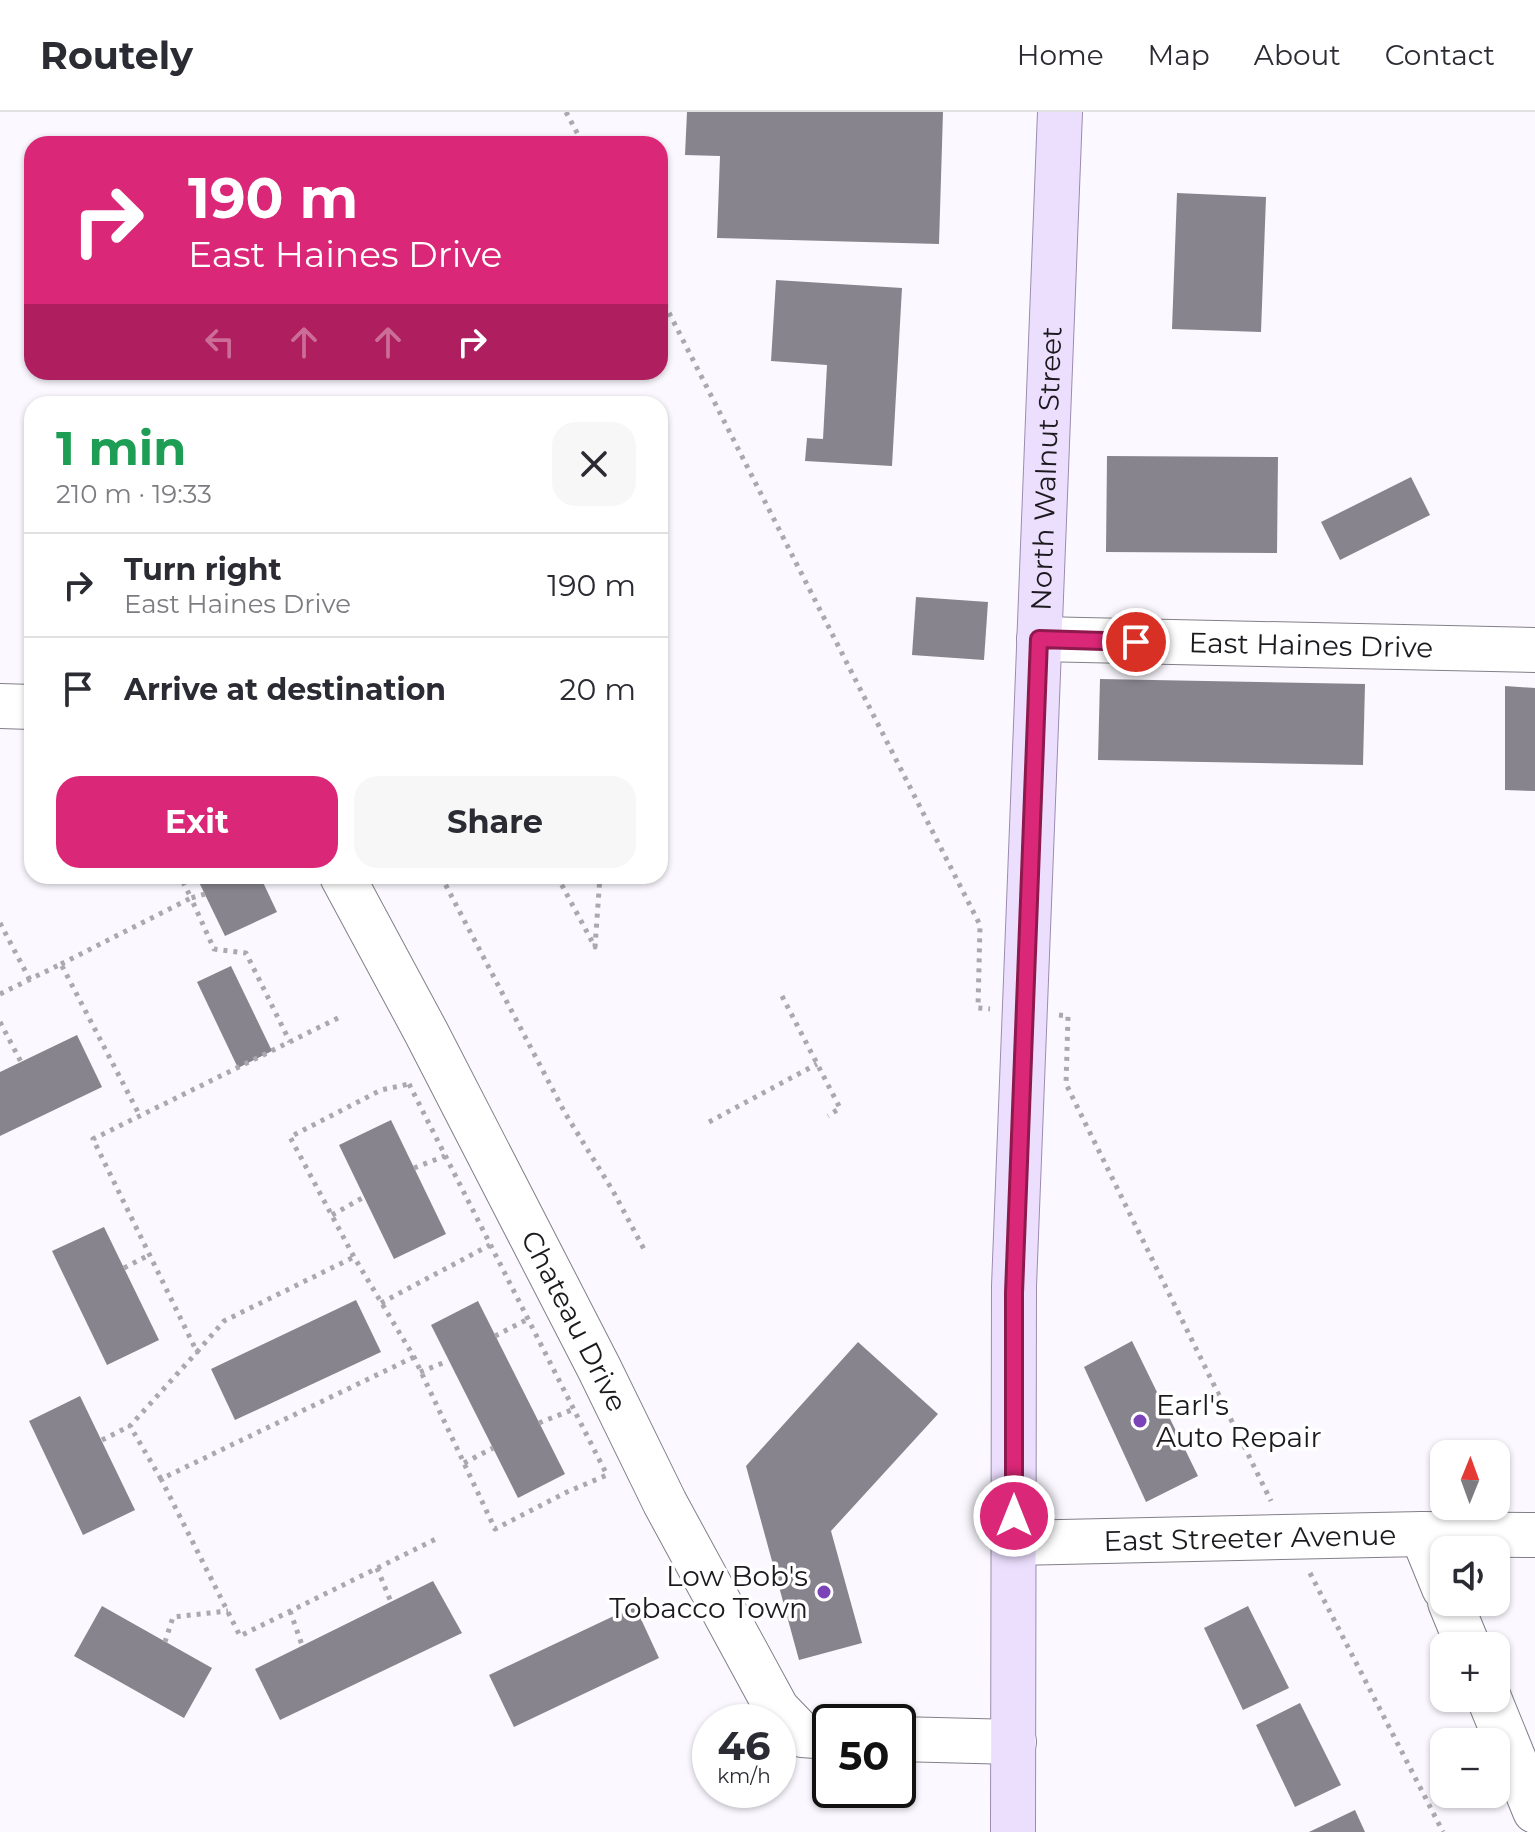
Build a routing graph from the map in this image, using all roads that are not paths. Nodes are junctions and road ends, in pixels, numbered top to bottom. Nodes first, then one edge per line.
1 (1060, 112) edge
2 (1039, 639) junction
3 (1535, 650) edge
4 (0, 706) edge
5 (24, 707) edge
6 (346, 884) edge
7 (1422, 1534) junction
8 (1535, 1535) edge
9 (1014, 1543) junction
10 (1430, 1554) edge
11 (1495, 1712) edge
12 (812, 1736) edge
13 (916, 1739) edge
14 (1014, 1742) junction
15 (1535, 1811) edge
16 (1013, 1832) edge

1 - 2 main road, North Walnut Street
2 - 3 street, East Haines Drive
2 - 9 main road, North Walnut Street
4 - 5 street
6 - 12 street, Chateau Drive
7 - 8 street, East Streeter Avenue
7 - 9 street, East Streeter Avenue
7 - 10 street
9 - 14 main road, North Walnut Street
11 - 15 street
13 - 14 street
14 - 16 main road, North Walnut Street

